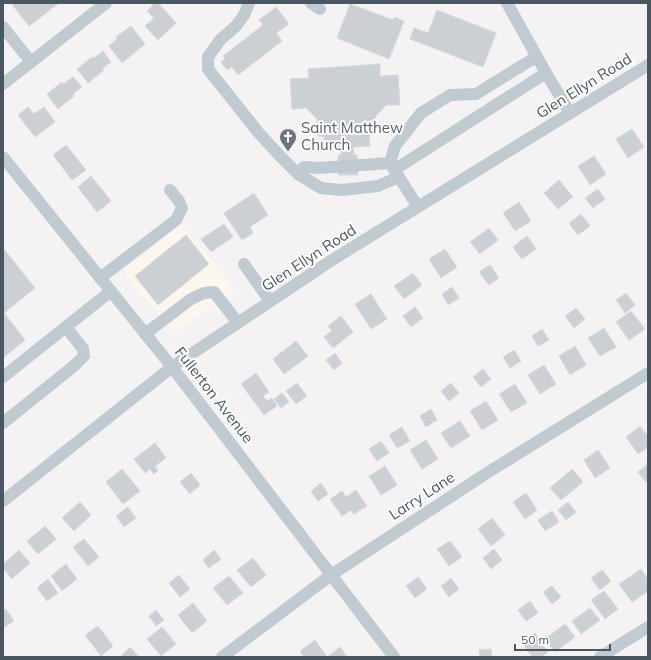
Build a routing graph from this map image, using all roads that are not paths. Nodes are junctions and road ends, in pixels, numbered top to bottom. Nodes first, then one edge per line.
1 (106, 3) edge
2 (249, 3) edge
3 (507, 3) edge
4 (3, 26) edge
5 (536, 57) junction
6 (31, 62) junction
7 (648, 65) edge
8 (546, 73) junction
9 (3, 84) edge
10 (570, 113) junction
11 (3, 157) edge
12 (394, 170) junction
13 (298, 174) junction
14 (170, 190) dead end
15 (418, 207) junction
16 (244, 264) dead end
17 (100, 278) junction
18 (111, 291) junction
19 (270, 301) junction
20 (238, 323) junction
21 (66, 327) junction
22 (145, 334) junction
23 (172, 367) junction
24 (648, 373) edge
25 (3, 377) edge
26 (3, 423) edge
27 (3, 501) edge
28 (331, 575) junction
29 (648, 627) edge
30 (222, 657) edge
31 (394, 657) edge
32 (600, 657) edge

1 - 6 street
2 - 13 street
3 - 5 street
4 - 6 street
5 - 8 street
5 - 12 street
6 - 9 street
7 - 10 street, Glen Ellyn Road
8 - 10 street
8 - 12 street
10 - 15 street, Glen Ellyn Road
11 - 17 street, Fullerton Avenue
12 - 13 street
12 - 13 street
12 - 15 street
14 - 17 street
15 - 19 street, Glen Ellyn Road
16 - 19 street
17 - 18 street, Fullerton Avenue
18 - 21 street
18 - 22 street, Fullerton Avenue
19 - 20 street, Glen Ellyn Road
20 - 22 street
20 - 23 street, Glen Ellyn Road
21 - 25 street
21 - 26 street
22 - 23 street, Fullerton Avenue
23 - 27 street, Glen Ellyn Road
23 - 28 street, Fullerton Avenue
24 - 28 street, Larry Lane
28 - 30 street, Larry Lane
28 - 31 street, Fullerton Avenue
29 - 32 street

